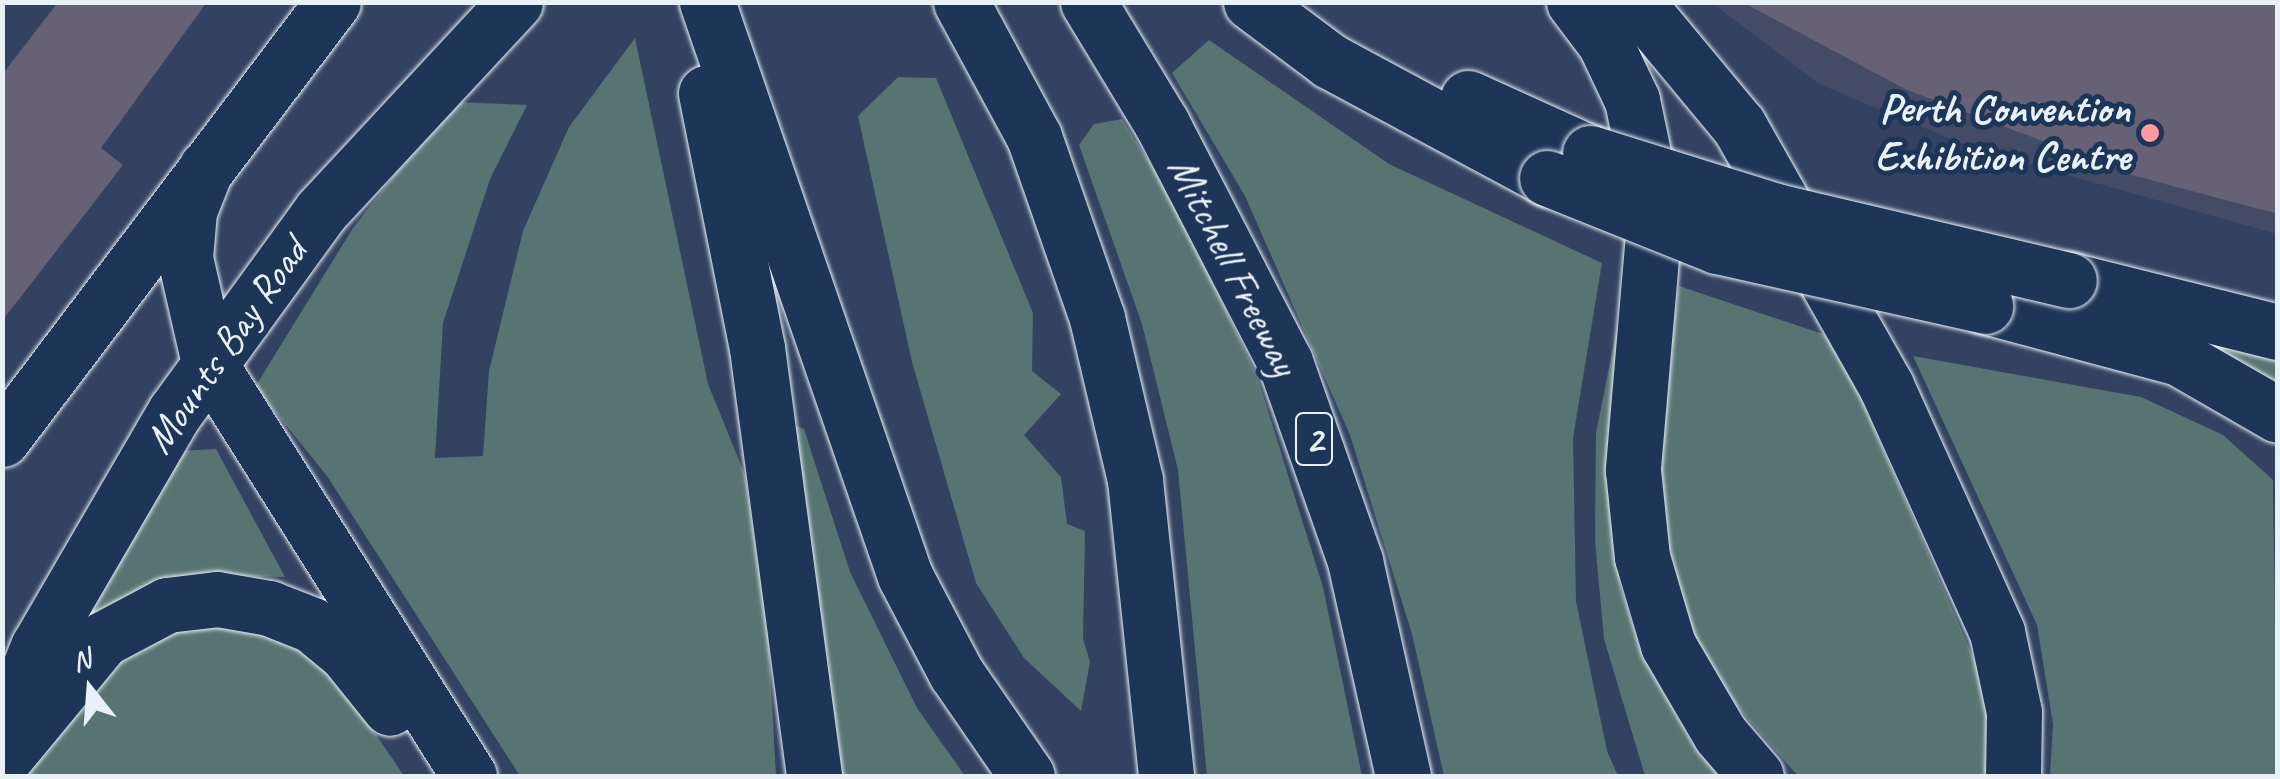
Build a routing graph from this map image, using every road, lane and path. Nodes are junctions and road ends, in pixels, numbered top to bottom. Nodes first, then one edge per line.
1 (333, 2) edge
2 (516, 2) edge
3 (688, 2) edge
4 (707, 2) edge
5 (961, 2) edge
6 (1088, 2) edge
7 (1251, 2) edge
8 (1312, 2) edge
9 (1574, 2) edge
10 (1636, 2) edge
11 (1567, 157) junction
12 (206, 168) junction
13 (2065, 301) junction
14 (2278, 332) edge
15 (210, 364) junction
16 (2278, 415) edge
17 (2, 438) edge
18 (2, 735) edge
19 (2, 761) edge
20 (445, 776) edge
21 (469, 776) edge
22 (814, 776) edge
23 (1027, 776) edge
24 (1166, 776) edge
25 (1404, 776) edge
26 (1756, 776) edge
27 (2013, 776) edge

1 - 12 main road
2 - 15 main road, Mounts Bay Road
3 - 22 main road
4 - 23 main road
5 - 24 main road
6 - 25 main road, Mitchell Freeway / 2
7 - 11 main road
8 - 11 main road
9 - 26 main road
10 - 27 main road
11 - 13 main road, bridge
11 - 13 main road, bridge
12 - 15 main road
12 - 17 main road
13 - 14 main road
13 - 16 main road
15 - 18 main road, Mounts Bay Road
15 - 21 main road
19 - 20 main road

